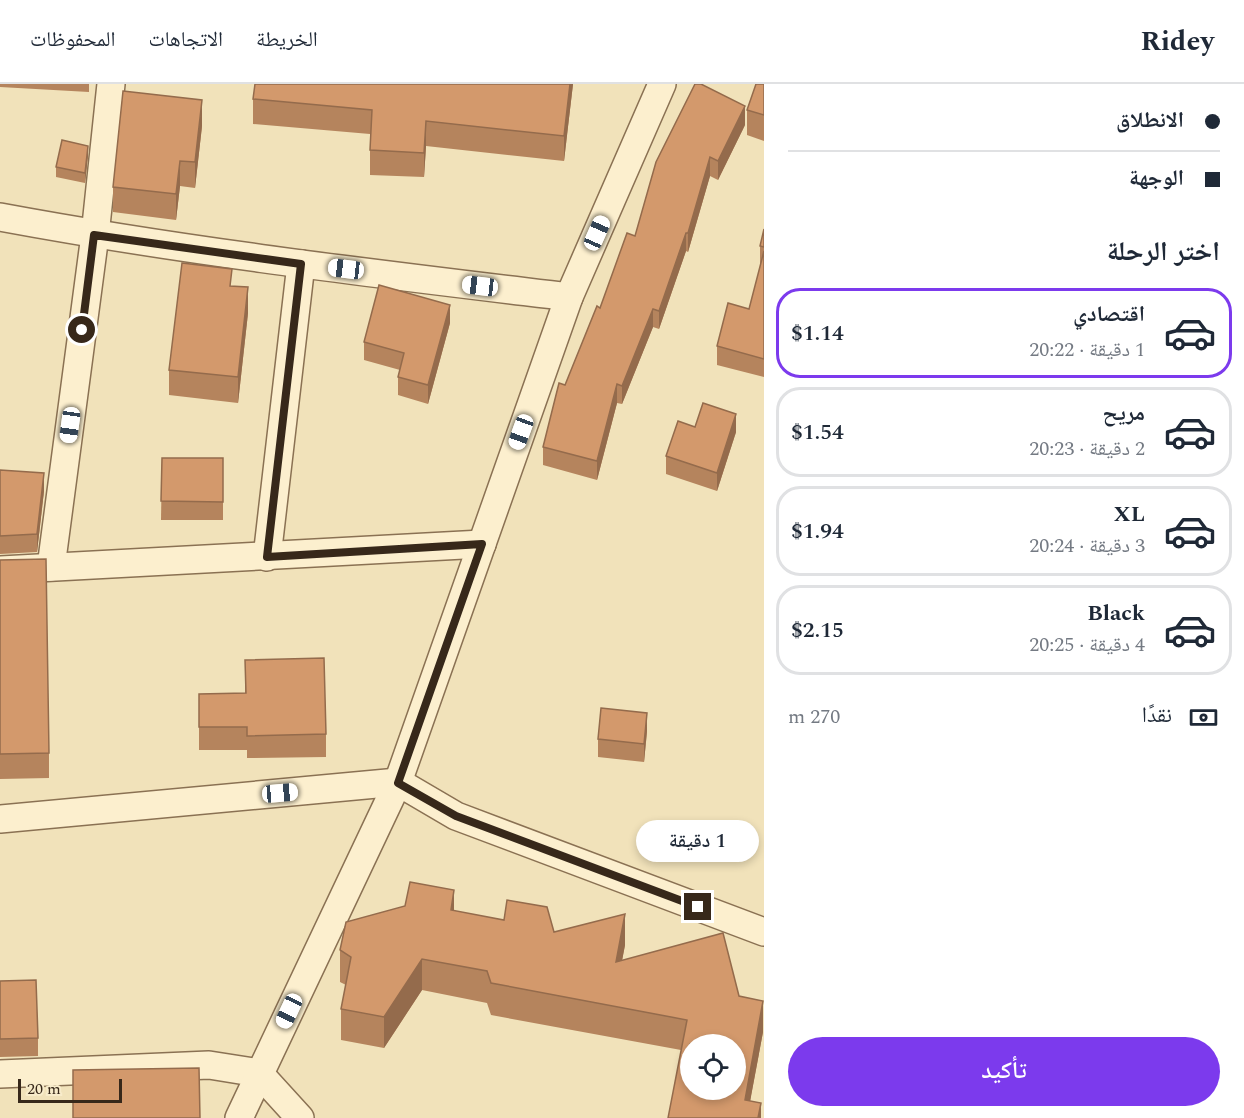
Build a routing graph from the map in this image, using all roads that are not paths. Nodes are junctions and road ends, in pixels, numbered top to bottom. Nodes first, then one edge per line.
1 (111, 84) edge
2 (662, 84) edge
3 (0, 217) edge
4 (94, 235) junction
5 (301, 264) junction
6 (569, 297) junction
7 (482, 544) junction
8 (267, 557) junction
9 (51, 567) junction
10 (0, 570) edge
11 (398, 783) junction
12 (0, 819) edge
13 (764, 932) edge
14 (259, 1073) junction
15 (0, 1074) edge
16 (239, 1118) edge
17 (300, 1118) edge

1 - 4 street
2 - 6 street
3 - 4 street
4 - 5 street
4 - 9 street
5 - 6 street
5 - 8 street
6 - 7 street
7 - 8 street
7 - 11 street
8 - 9 street
9 - 10 street
11 - 12 street
11 - 13 street
11 - 14 street
14 - 15 street
14 - 16 street
14 - 17 street

